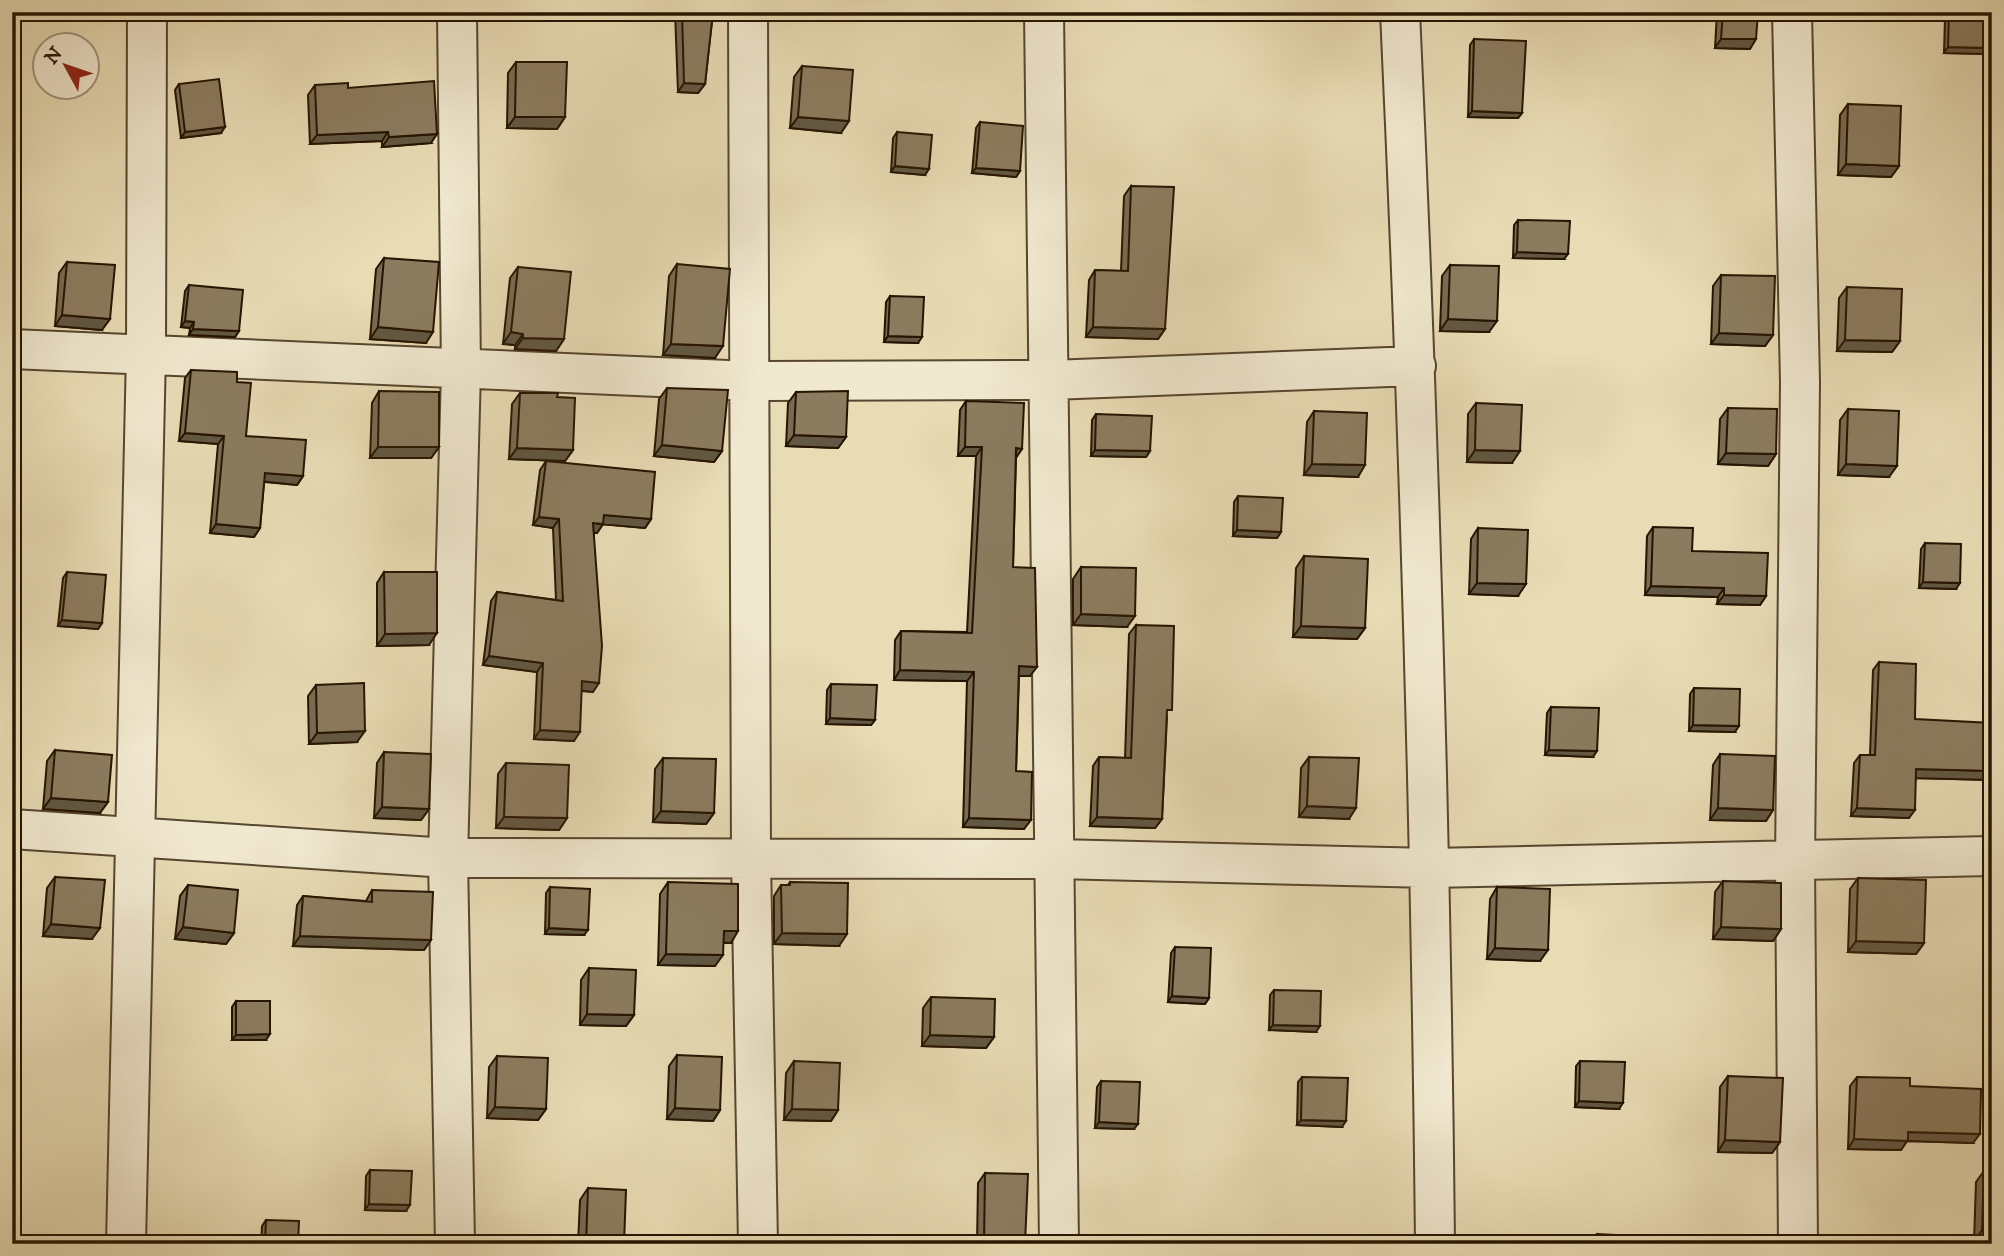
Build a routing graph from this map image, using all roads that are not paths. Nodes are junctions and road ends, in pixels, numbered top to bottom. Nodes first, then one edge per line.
1 (147, 12) edge
2 (457, 12) edge
3 (748, 12) edge
4 (1044, 12) edge
5 (1400, 12) edge
6 (1792, 12) edge
7 (12, 349) edge
8 (146, 353) junction
9 (1416, 366) junction
10 (461, 370) junction
11 (1051, 380) junction
12 (751, 381) junction
13 (12, 829) edge
14 (136, 838) junction
15 (1992, 856) edge
16 (448, 858) junction
17 (1056, 859) junction
18 (751, 860) junction
19 (1795, 862) junction
20 (1431, 868) junction
21 (127, 1244) edge
22 (455, 1244) edge
23 (758, 1244) edge
24 (1059, 1244) edge
25 (1435, 1244) edge
26 (1798, 1244) edge

1 - 8 street
2 - 10 street
3 - 12 street
4 - 11 street
5 - 9 street
6 - 19 street
7 - 8 street
8 - 10 street
8 - 14 street
9 - 11 street
9 - 20 street
10 - 12 street
10 - 16 street
11 - 12 street
11 - 17 street
12 - 18 street
13 - 14 street
14 - 16 street
14 - 21 street
15 - 19 street
16 - 18 street
16 - 22 street
17 - 18 street
17 - 20 street
17 - 24 street
18 - 23 street
19 - 20 street
19 - 26 street
20 - 25 street

